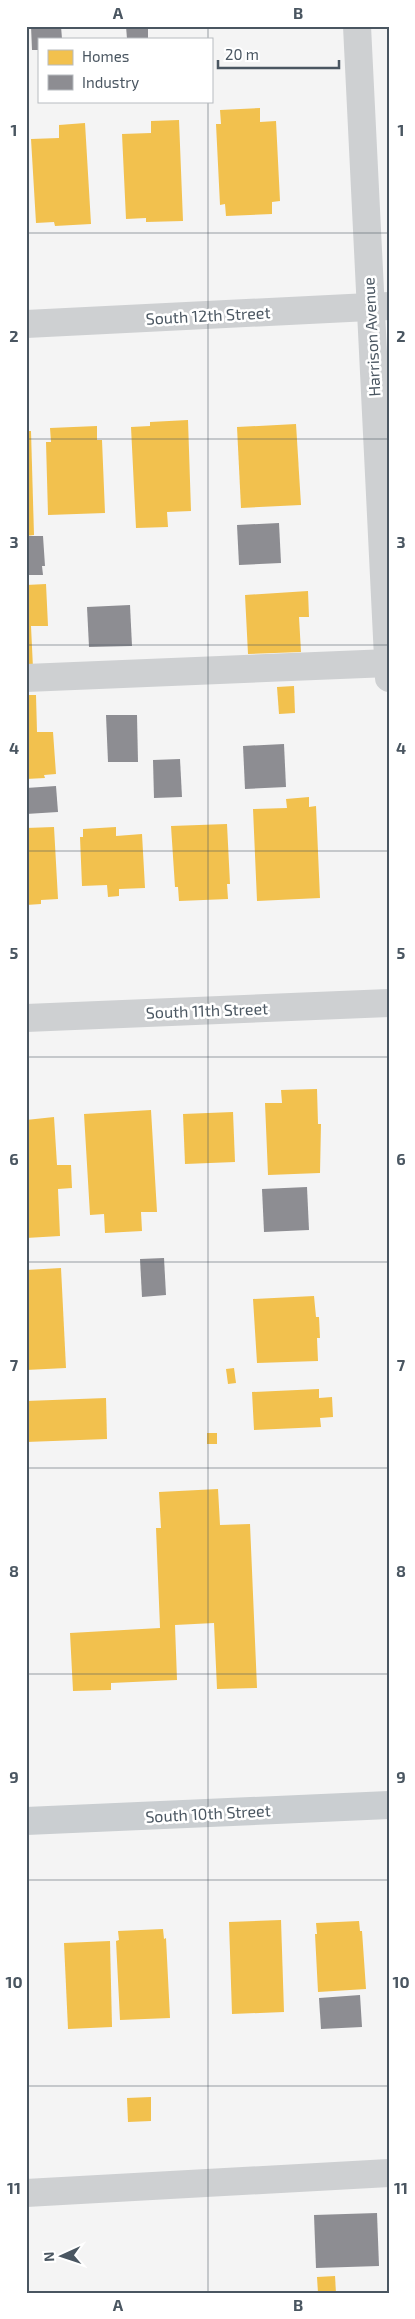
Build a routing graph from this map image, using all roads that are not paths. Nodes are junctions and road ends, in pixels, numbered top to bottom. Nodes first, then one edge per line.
1 (357, 26) edge
2 (379, 307) edge
3 (26, 324) edge
4 (388, 663) edge
5 (26, 678) edge
6 (389, 678) edge
7 (389, 1003) edge
8 (26, 1018) edge
9 (389, 1805) edge
10 (26, 1821) edge
11 (389, 2174) edge
12 (26, 2193) edge

1 - 2 street, Harrison Avenue
2 - 3 street, South 12th Street
2 - 4 street, Harrison Avenue
4 - 5 street
4 - 6 street, Harrison Avenue
7 - 8 street, South 11th Street
9 - 10 main road, South 10th Street
11 - 12 street

